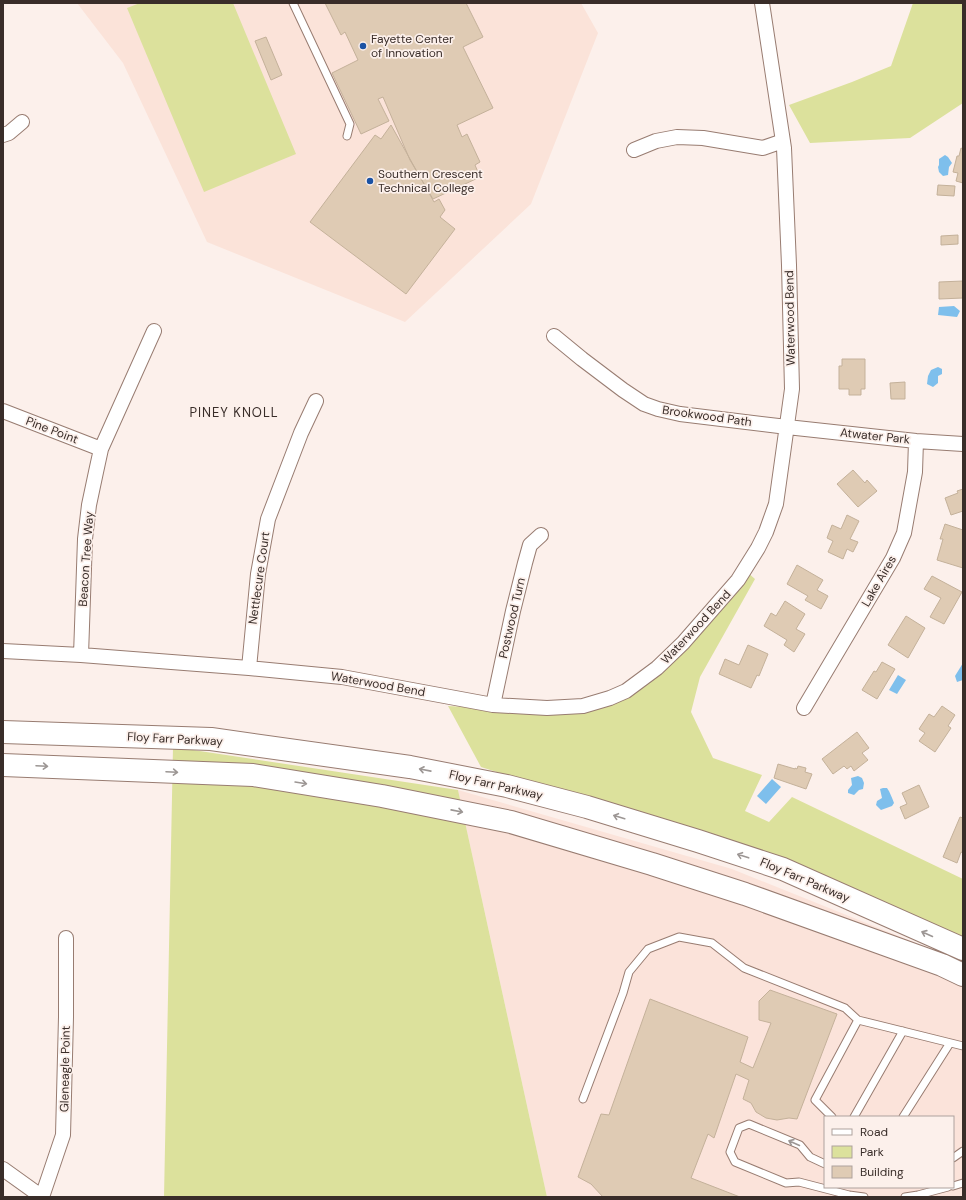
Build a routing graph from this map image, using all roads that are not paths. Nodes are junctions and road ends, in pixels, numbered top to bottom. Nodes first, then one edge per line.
1 (293, 3) edge
2 (762, 3) edge
3 (22, 122) dead end
4 (3, 136) edge
5 (347, 136) dead end
6 (783, 141) junction
7 (634, 150) dead end
8 (154, 331) dead end
9 (554, 336) dead end
10 (316, 401) dead end
11 (3, 411) edge
12 (787, 427) junction
13 (916, 441) junction
14 (963, 444) edge
15 (101, 449) junction
16 (541, 535) dead end
17 (3, 651) edge
18 (81, 655) junction
19 (249, 668) junction
20 (493, 705) junction
21 (804, 708) dead end
22 (3, 732) edge
23 (3, 765) edge
24 (66, 938) dead end
25 (963, 950) edge
26 (963, 975) edge
27 (858, 1020) junction
28 (903, 1031) junction
29 (950, 1043) junction
30 (963, 1046) edge
31 (583, 1099) dead end
32 (831, 1116) edge
33 (855, 1116) edge
34 (904, 1116) edge
35 (963, 1151) edge
36 (954, 1157) edge
37 (824, 1164) edge
38 (3, 1169) edge
39 (824, 1186) edge
40 (835, 1188) edge
41 (945, 1188) edge
42 (847, 1190) edge
43 (918, 1196) edge
44 (42, 1197) edge
45 (864, 1197) edge
46 (905, 1197) edge

1 - 5 lane
2 - 6 street, Waterwood Bend
3 - 4 street
6 - 7 street
6 - 12 street, Waterwood Bend
8 - 15 street, Beacon Tree Way
9 - 12 street, Brookwood Path
10 - 19 street, Nettlecure Court
11 - 15 street, Pine Point
12 - 13 street, Atwater Park
12 - 20 street, Waterwood Bend
13 - 14 street, Atwater Park
13 - 21 street, Lake Aires
15 - 18 street, Beacon Tree Way
16 - 20 street, Postwood Turn
17 - 18 street, Waterwood Bend
18 - 19 street, Waterwood Bend
19 - 20 street, Waterwood Bend
25 -> 22 main road, Floy Farr Parkway
23 -> 26 main road
24 - 44 street, Gleneagle Point
27 - 28 lane
27 - 31 lane
27 - 32 lane
28 - 29 lane
28 - 33 lane
29 - 30 lane
29 - 34 lane
35 - 36 lane
37 -> 39 lane
38 - 44 street
40 -> 42 lane
41 - 43 lane
42 - 45 lane
43 - 46 lane

